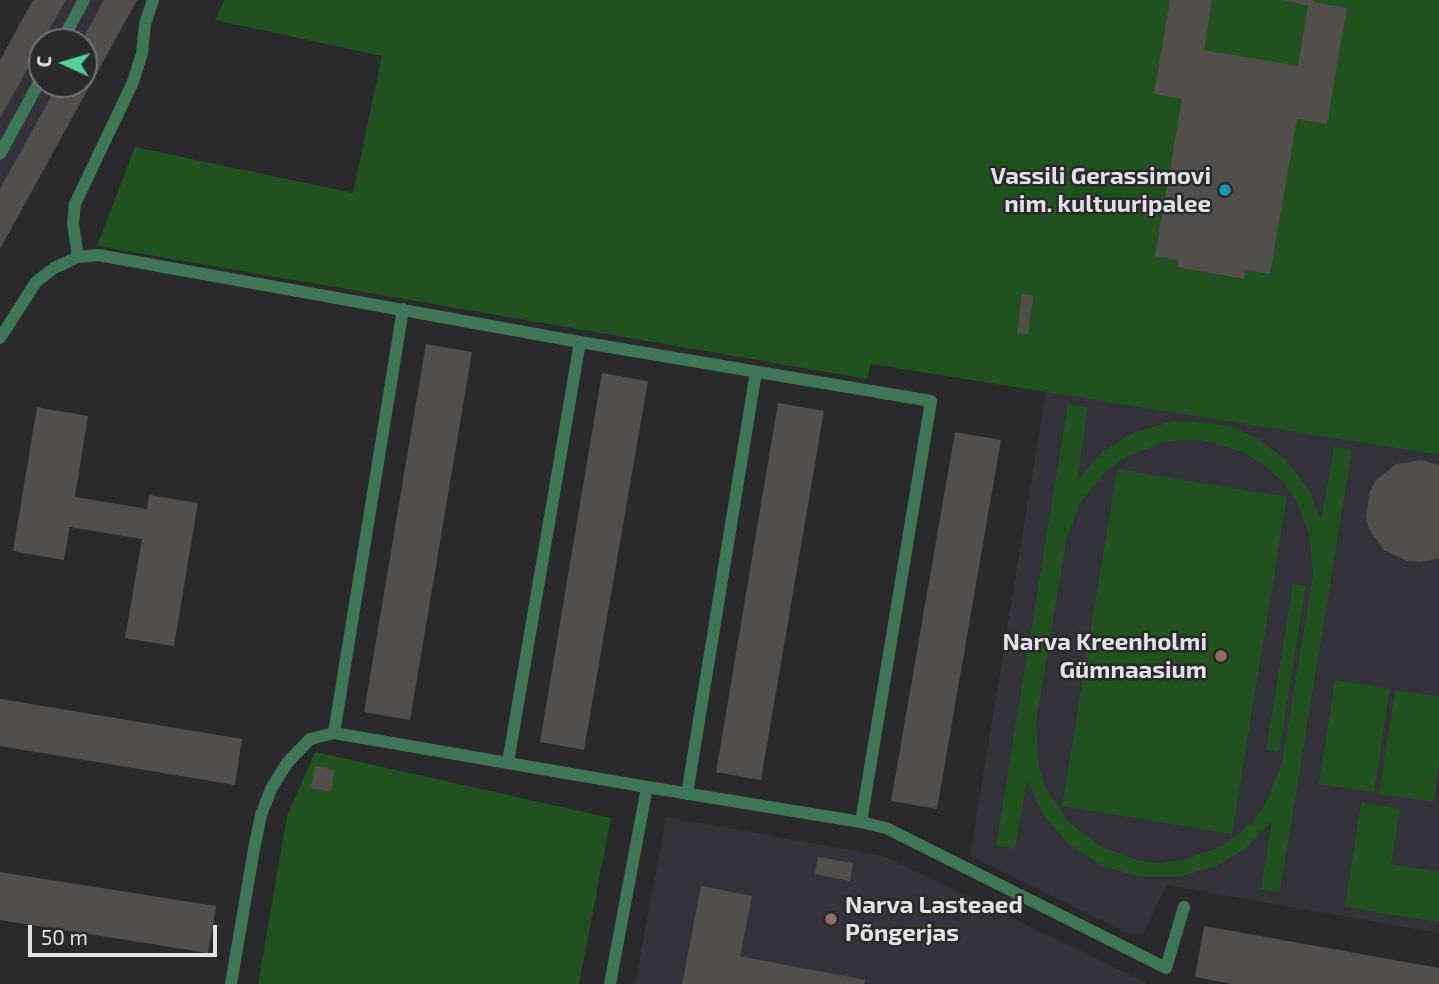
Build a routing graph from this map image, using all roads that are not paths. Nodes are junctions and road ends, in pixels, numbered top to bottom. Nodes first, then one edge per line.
1 (84, 0) edge
2 (153, 0) edge
3 (69, 28) edge
4 (31, 98) edge
5 (0, 154) edge
6 (78, 257) junction
7 (403, 309) junction
8 (0, 338) edge
9 (580, 342) junction
10 (756, 372) junction
11 (334, 733) junction
12 (508, 762) junction
13 (647, 787) junction
14 (687, 794) junction
15 (861, 822) junction
16 (1184, 906) dead end
17 (231, 984) edge
18 (610, 984) edge

1 - 3 lane
2 - 6 lane
4 - 5 lane
6 - 7 lane
6 - 8 lane
7 - 9 lane
7 - 11 lane
9 - 10 lane
9 - 12 lane
10 - 14 lane
10 - 15 lane
11 - 12 lane
11 - 17 lane
12 - 13 lane
13 - 14 lane
13 - 18 lane
14 - 15 lane
15 - 16 lane

